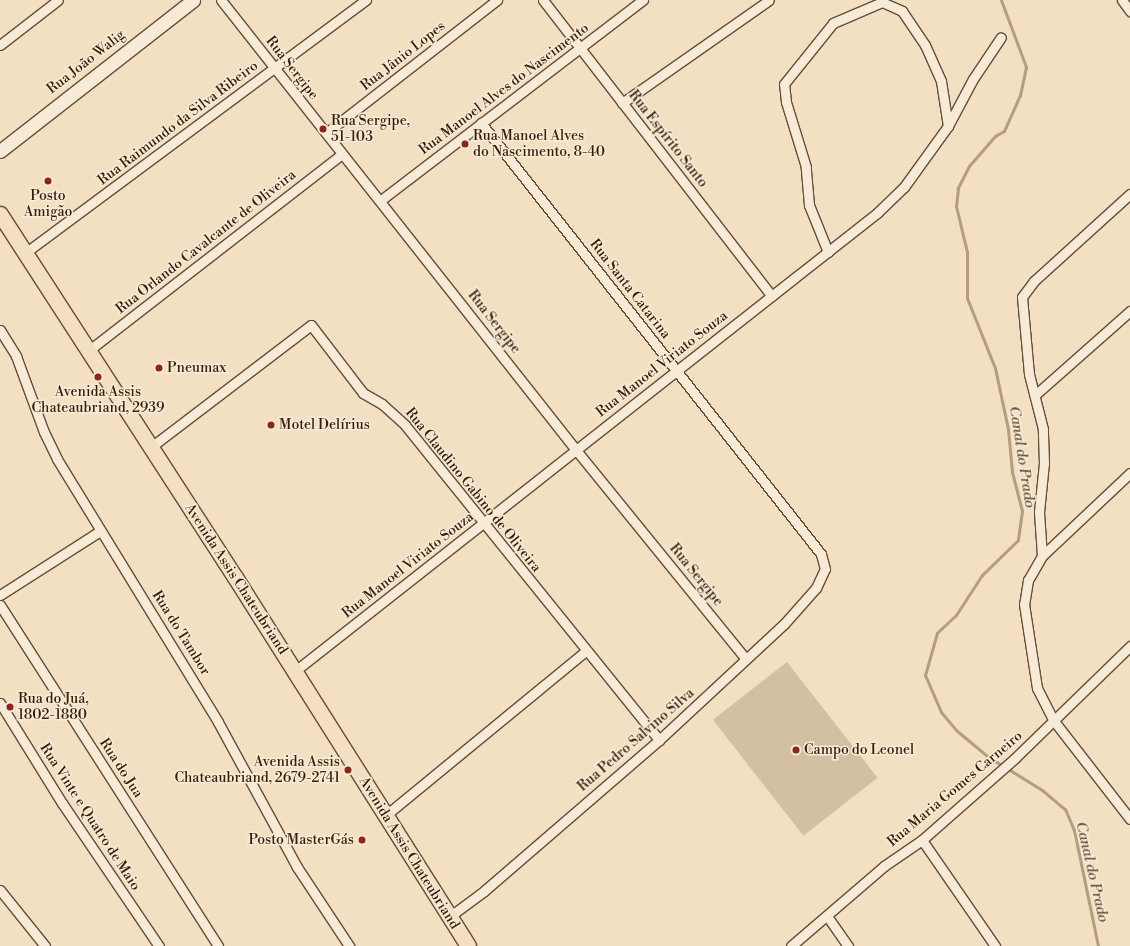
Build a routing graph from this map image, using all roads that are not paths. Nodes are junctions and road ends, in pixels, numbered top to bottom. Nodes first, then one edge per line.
1 (58, 0) edge
2 (193, 0) edge
3 (221, 0) edge
4 (366, 0) edge
5 (497, 0) edge
6 (542, 0) edge
7 (643, 0) edge
8 (769, 0) edge
9 (1122, 0) edge
10 (1130, 11) edge
11 (1001, 37) dead end
12 (0, 46) edge
13 (580, 48) junction
14 (274, 69) junction
15 (622, 103) junction
16 (481, 124) junction
17 (948, 126) junction
18 (326, 134) junction
19 (1, 147) edge
20 (342, 154) junction
21 (1130, 194) edge
22 (381, 200) junction
23 (0, 214) edge
24 (828, 252) junction
25 (25, 253) junction
26 (772, 296) junction
27 (1130, 311) edge
28 (0, 330) edge
29 (88, 352) junction
30 (677, 371) junction
31 (1035, 394) junction
32 (151, 447) junction
33 (576, 450) junction
34 (1130, 473) edge
35 (483, 523) junction
36 (100, 531) junction
37 (1042, 556) junction
38 (825, 569) joint
39 (0, 595) edge
40 (0, 605) edge
41 (1130, 646) edge
42 (586, 651) junction
43 (746, 659) junction
44 (295, 672) junction
45 (0, 703) edge
46 (1054, 722) junction
47 (659, 740) junction
48 (386, 815) junction
49 (1130, 819) edge
50 (922, 840) junction
51 (0, 890) edge
52 (827, 916) junction
53 (449, 917) junction
54 (44, 946) edge
55 (159, 946) edge
56 (218, 946) edge
57 (350, 946) edge
58 (468, 946) edge
59 (791, 946) edge
60 (848, 946) edge
61 (995, 946) edge

1 - 12 street
2 - 19 street, Rua João Walig
3 - 14 street, Rua Sergipe
4 - 14 street, Rua Raimundo da Silva Ribeiro
5 - 18 street, Rua Jânio Lopes
6 - 13 street, Rua Espírito Santo
7 - 13 street, Rua Manoel Alves do Nascimento
8 - 15 street
9 - 10 street
11 - 17 street, Rua Manoel Viriato Souza
13 - 15 street, Rua Espírito Santo
13 - 16 street, Rua Manoel Alves do Nascimento
14 - 18 street, Rua Sergipe
14 - 25 street, Rua Raimundo da Silva Ribeiro
15 - 26 street, Rua Espírito Santo
16 - 22 street, Rua Manoel Alves do Nascimento
16 - 30 street, Rua Santa Catarina
17 - 24 street, Rua Manoel Viriato Souza
17 - 24 street
18 - 20 street, Rua Sergipe
20 - 22 street, Rua Sergipe
20 - 29 street, Rua Orlando Cavalcante de Oliveira
21 - 31 street
22 - 33 street, Rua Sergipe
23 - 25 main road, Avenida Assis Chateubriand
24 - 26 street, Rua Manoel Viriato Souza
25 - 29 main road, Avenida Assis Chateubriand
26 - 30 street, Rua Manoel Viriato Souza
27 - 31 street
28 - 36 street, Rua do Tambor
29 - 32 main road, Avenida Assis Chateubriand
30 - 33 street, Rua Manoel Viriato Souza
30 - 38 street, Rua Santa Catarina
31 - 37 street
32 - 35 street, Rua Claudino Gabino de Oliveira
32 - 44 main road, Avenida Assis Chateubriand
33 - 35 street, Rua Manoel Viriato Souza
33 - 43 street, Rua Sergipe
34 - 37 street
35 - 42 street, Rua Claudino Gabino de Oliveira
35 - 44 street, Rua Manoel Viriato Souza
36 - 39 street
36 - 57 street, Rua do Tambor
37 - 46 street
38 - 43 street, Rua Pedro Salvino Silva
40 - 56 street, Rua do Jua
41 - 46 street, Rua Maria Gomes Carneiro
42 - 47 street, Rua Claudino Gabino de Oliveira
42 - 48 street
43 - 47 street, Rua Pedro Salvino Silva
44 - 48 main road, Avenida Assis Chateubriand
45 - 55 street, Rua Vinte e Quatro de Maio
46 - 49 street
46 - 50 street, Rua Maria Gomes Carneiro
47 - 53 street, Rua Pedro Salvino Silva
48 - 53 main road, Avenida Assis Chateubriand
50 - 52 street, Rua Maria Gomes Carneiro
50 - 61 street
51 - 54 street
52 - 59 street, Rua Maria Gomes Carneiro
52 - 60 street
53 - 58 main road, Avenida Assis Chateubriand

